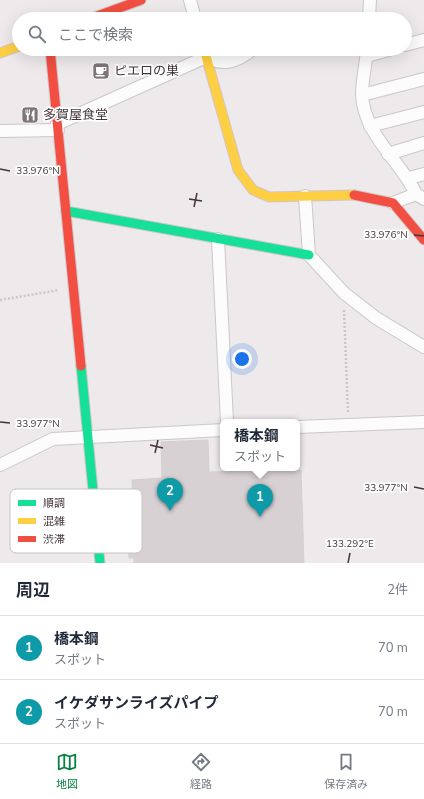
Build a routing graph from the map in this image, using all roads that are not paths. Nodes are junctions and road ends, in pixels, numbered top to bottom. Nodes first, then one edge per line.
1 (141, 0) edge
2 (190, 0) edge
3 (370, 0) edge
4 (108, 12) edge
5 (193, 12) edge
6 (369, 12) edge
7 (424, 40) edge
8 (412, 44) edge
9 (12, 49) edge
10 (0, 53) edge
11 (51, 56) edge
12 (199, 56) edge
13 (206, 56) edge
14 (208, 56) edge
15 (243, 56) edge
16 (366, 56) edge
17 (424, 79) edge
18 (362, 95) junction
19 (424, 112) edge
20 (370, 126) junction
21 (58, 127) junction
22 (0, 131) edge
23 (424, 143) edge
24 (388, 154) junction
25 (424, 174) edge
26 (409, 178) junction
27 (305, 196) junction
28 (420, 197) edge
29 (393, 204) junction
30 (66, 211) junction
31 (218, 239) junction
32 (424, 240) edge
33 (309, 255) junction
34 (424, 347) edge
35 (227, 419) edge
36 (424, 422) edge
37 (300, 428) edge
38 (220, 430) edge
39 (88, 438) junction
40 (0, 465) edge
41 (93, 489) edge
42 (99, 553) edge
43 (100, 563) edge

1 - 4 street
2 - 5 street
3 - 6 street
7 - 8 street
9 - 10 street
11 - 21 street
12 - 21 street
13 - 27 street
14 - 15 street
16 - 18 street
17 - 18 street
18 - 20 street
19 - 20 street
20 - 24 street
21 - 22 street
21 - 30 street
23 - 24 street
24 - 26 street
25 - 26 street
26 - 28 street
27 - 29 street
27 - 33 street
28 - 29 street
29 - 32 street
30 - 31 street
30 - 39 street
31 - 33 street
31 - 35 street
33 - 34 street
36 - 37 street
38 - 39 street
39 - 40 street
39 - 41 street
42 - 43 street

